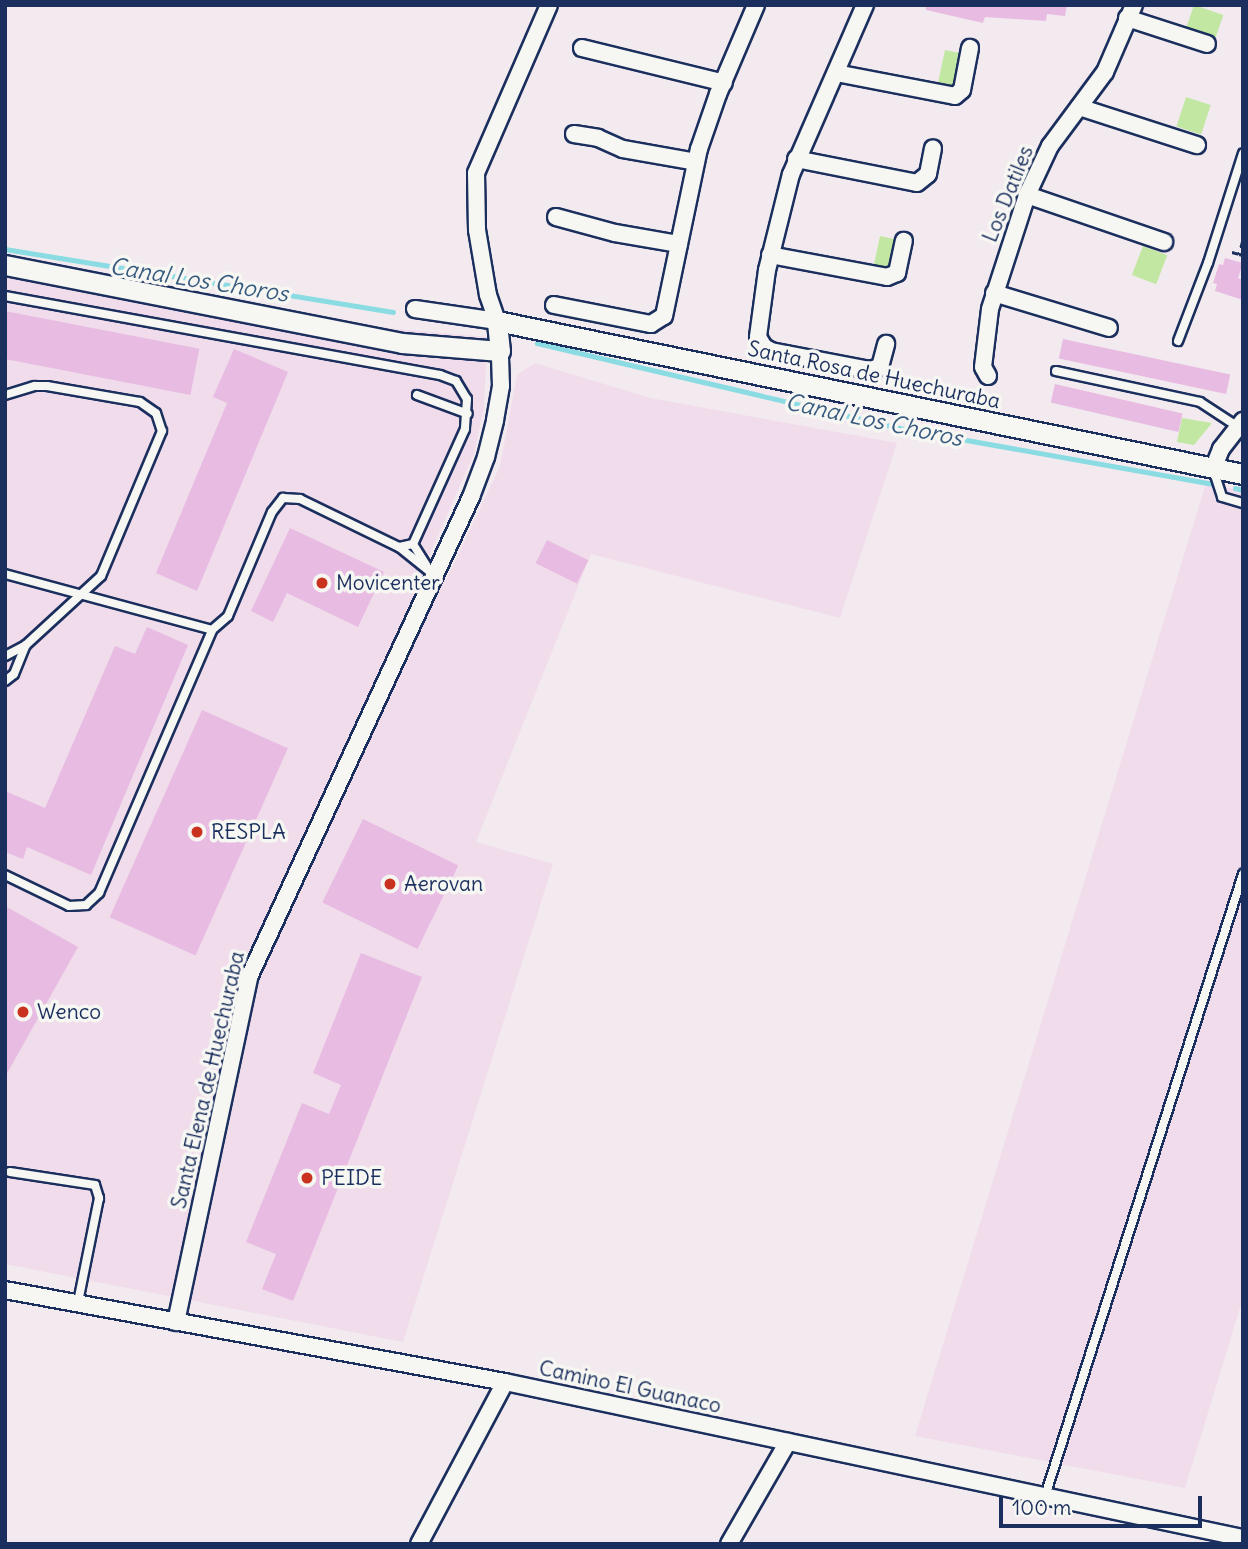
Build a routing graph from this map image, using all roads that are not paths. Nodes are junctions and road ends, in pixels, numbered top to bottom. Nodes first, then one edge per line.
1 (549, 5) edge
2 (756, 5) edge
3 (855, 5) edge
4 (865, 5) edge
5 (1129, 9) edge
6 (851, 33) junction
7 (1207, 44) dead end
8 (582, 48) dead end
9 (970, 48) dead end
10 (836, 73) junction
11 (724, 83) junction
12 (1079, 107) junction
13 (574, 134) dead end
14 (1197, 145) dead end
15 (933, 148) dead end
16 (1243, 153) edge
17 (796, 159) junction
18 (696, 162) junction
19 (1027, 195) junction
20 (556, 217) dead end
21 (904, 242) dead end
22 (1164, 242) dead end
23 (679, 244) junction
24 (770, 255) junction
25 (5, 265) edge
26 (994, 293) junction
27 (5, 296) edge
28 (554, 305) dead end
29 (415, 309) dead end
30 (497, 321) junction
31 (1109, 328) dead end
32 (1178, 341) dead end
33 (886, 344) dead end
34 (500, 351) junction
35 (1056, 371) dead end
36 (988, 376) dead end
37 (5, 395) edge
38 (417, 395) dead end
39 (468, 414) junction
40 (1240, 424) edge
41 (1213, 468) junction
42 (1243, 474) edge
43 (1243, 503) edge
44 (413, 544) junction
45 (399, 547) junction
46 (5, 574) edge
47 (434, 574) junction
48 (78, 596) junction
49 (212, 630) junction
50 (26, 645) junction
51 (5, 656) edge
52 (5, 681) edge
53 (1243, 874) edge
54 (5, 875) edge
55 (10, 1171) dead end
56 (5, 1290) edge
57 (78, 1302) junction
58 (176, 1322) junction
59 (505, 1382) junction
60 (788, 1442) junction
61 (1045, 1496) junction
62 (1243, 1538) edge
63 (419, 1544) edge
64 (729, 1544) edge

1 - 30 street
2 - 11 street
3 - 6 street
4 - 6 street
5 - 7 street
5 - 12 street, Los Datiles
6 - 10 street
8 - 11 street
9 - 10 street
10 - 17 street
11 - 18 street
12 - 14 street
12 - 19 street, Los Datiles
13 - 18 street
15 - 17 street
16 - 32 lane
17 - 24 street
18 - 23 street
19 - 22 street
19 - 26 street, Los Datiles
20 - 23 street
21 - 24 street
23 - 28 street
24 - 33 street
25 - 34 street
26 - 31 street
26 - 36 street, Los Datiles
27 - 39 lane
29 - 30 street, Santa Rosa de Huechuraba
30 - 34 street
30 - 41 street, Santa Rosa de Huechuraba
34 - 47 street, Santa Elena de Huechuraba
35 - 40 lane
37 - 48 lane
38 - 39 lane
39 - 44 lane
40 - 41 street
41 - 42 street, Santa Rosa de Huechuraba
41 - 43 lane
44 - 45 lane
44 - 47 lane
45 - 47 lane
45 - 49 lane
46 - 48 lane
47 - 58 street, Santa Elena de Huechuraba
48 - 49 lane
48 - 50 lane
49 - 54 lane
50 - 51 lane
50 - 52 lane
53 - 61 lane
55 - 57 lane
56 - 57 street, Camino El Guanaco
57 - 58 street, Camino El Guanaco
58 - 59 street, Camino El Guanaco
59 - 60 street, Camino El Guanaco
59 - 63 street
60 - 61 street, Camino El Guanaco
60 - 64 street
61 - 62 street, Camino El Guanaco

